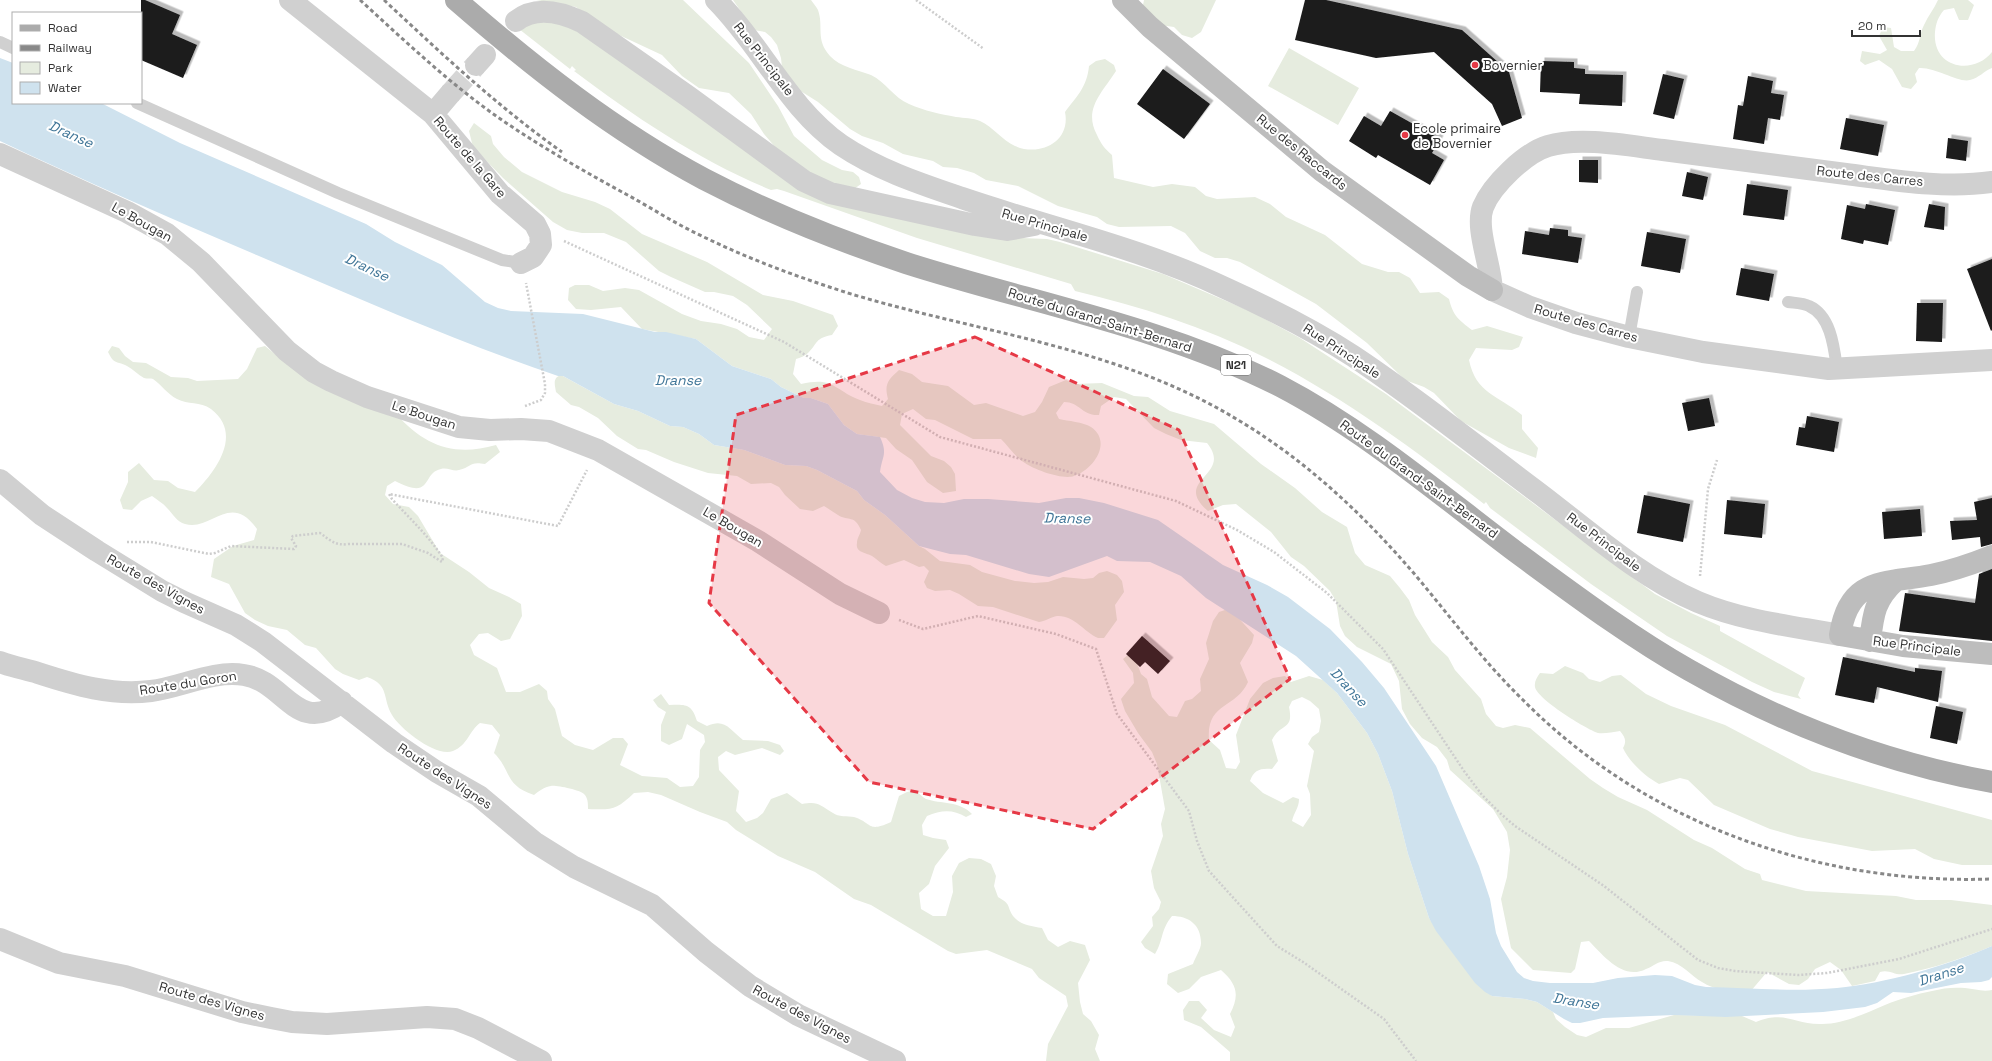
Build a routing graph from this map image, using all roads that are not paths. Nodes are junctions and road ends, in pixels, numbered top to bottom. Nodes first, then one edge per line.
1 (290, 0) edge
2 (456, 0) edge
3 (716, 0) edge
4 (1123, 0) edge
5 (516, 21) dead end
6 (0, 42) edge
7 (12, 48) edge
8 (450, 94) tunnel mouth
9 (139, 104) edge
10 (433, 114) junction
11 (0, 154) edge
12 (1992, 182) edge
13 (1042, 223) junction
14 (523, 271) joint
15 (1492, 290) junction
16 (1637, 292) dead end
17 (1788, 302) dead end
18 (1629, 337) junction
19 (1992, 359) edge
20 (1837, 369) junction
21 (0, 480) edge
22 (1992, 556) edge
23 (1896, 580) junction
24 (879, 613) road end
25 (1840, 635) junction
26 (1870, 641) junction
27 (1992, 654) edge
28 (0, 662) edge
29 (342, 702) junction
30 (1992, 782) edge
31 (0, 939) edge
32 (541, 1061) edge
33 (895, 1061) edge

1 - 10 street, Route de la Gare
2 - 30 main road, Route du Grand-Saint-Bernard / N21
3 - 13 street, Rue Principale
4 - 15 street, Rue des Raccards
5 - 13 street
6 - 7 lane
8 - 10 street
9 - 14 lane
10 - 14 street, Route de la Gare
11 - 24 street, Le Bougan
12 - 15 street, Route des Carres
13 - 25 street, Rue Principale
15 - 18 street, Route des Carres
16 - 18 lane
17 - 20 lane
18 - 20 street, Route des Carres
19 - 20 street, Route des Carres
21 - 29 street, Route des Vignes
22 - 23 street
23 - 25 street
23 - 26 street
25 - 26 street, Rue Principale
26 - 27 street, Rue Principale
28 - 29 street, Route du Goron
29 - 33 street, Route des Vignes
31 - 32 street, Route des Vignes

